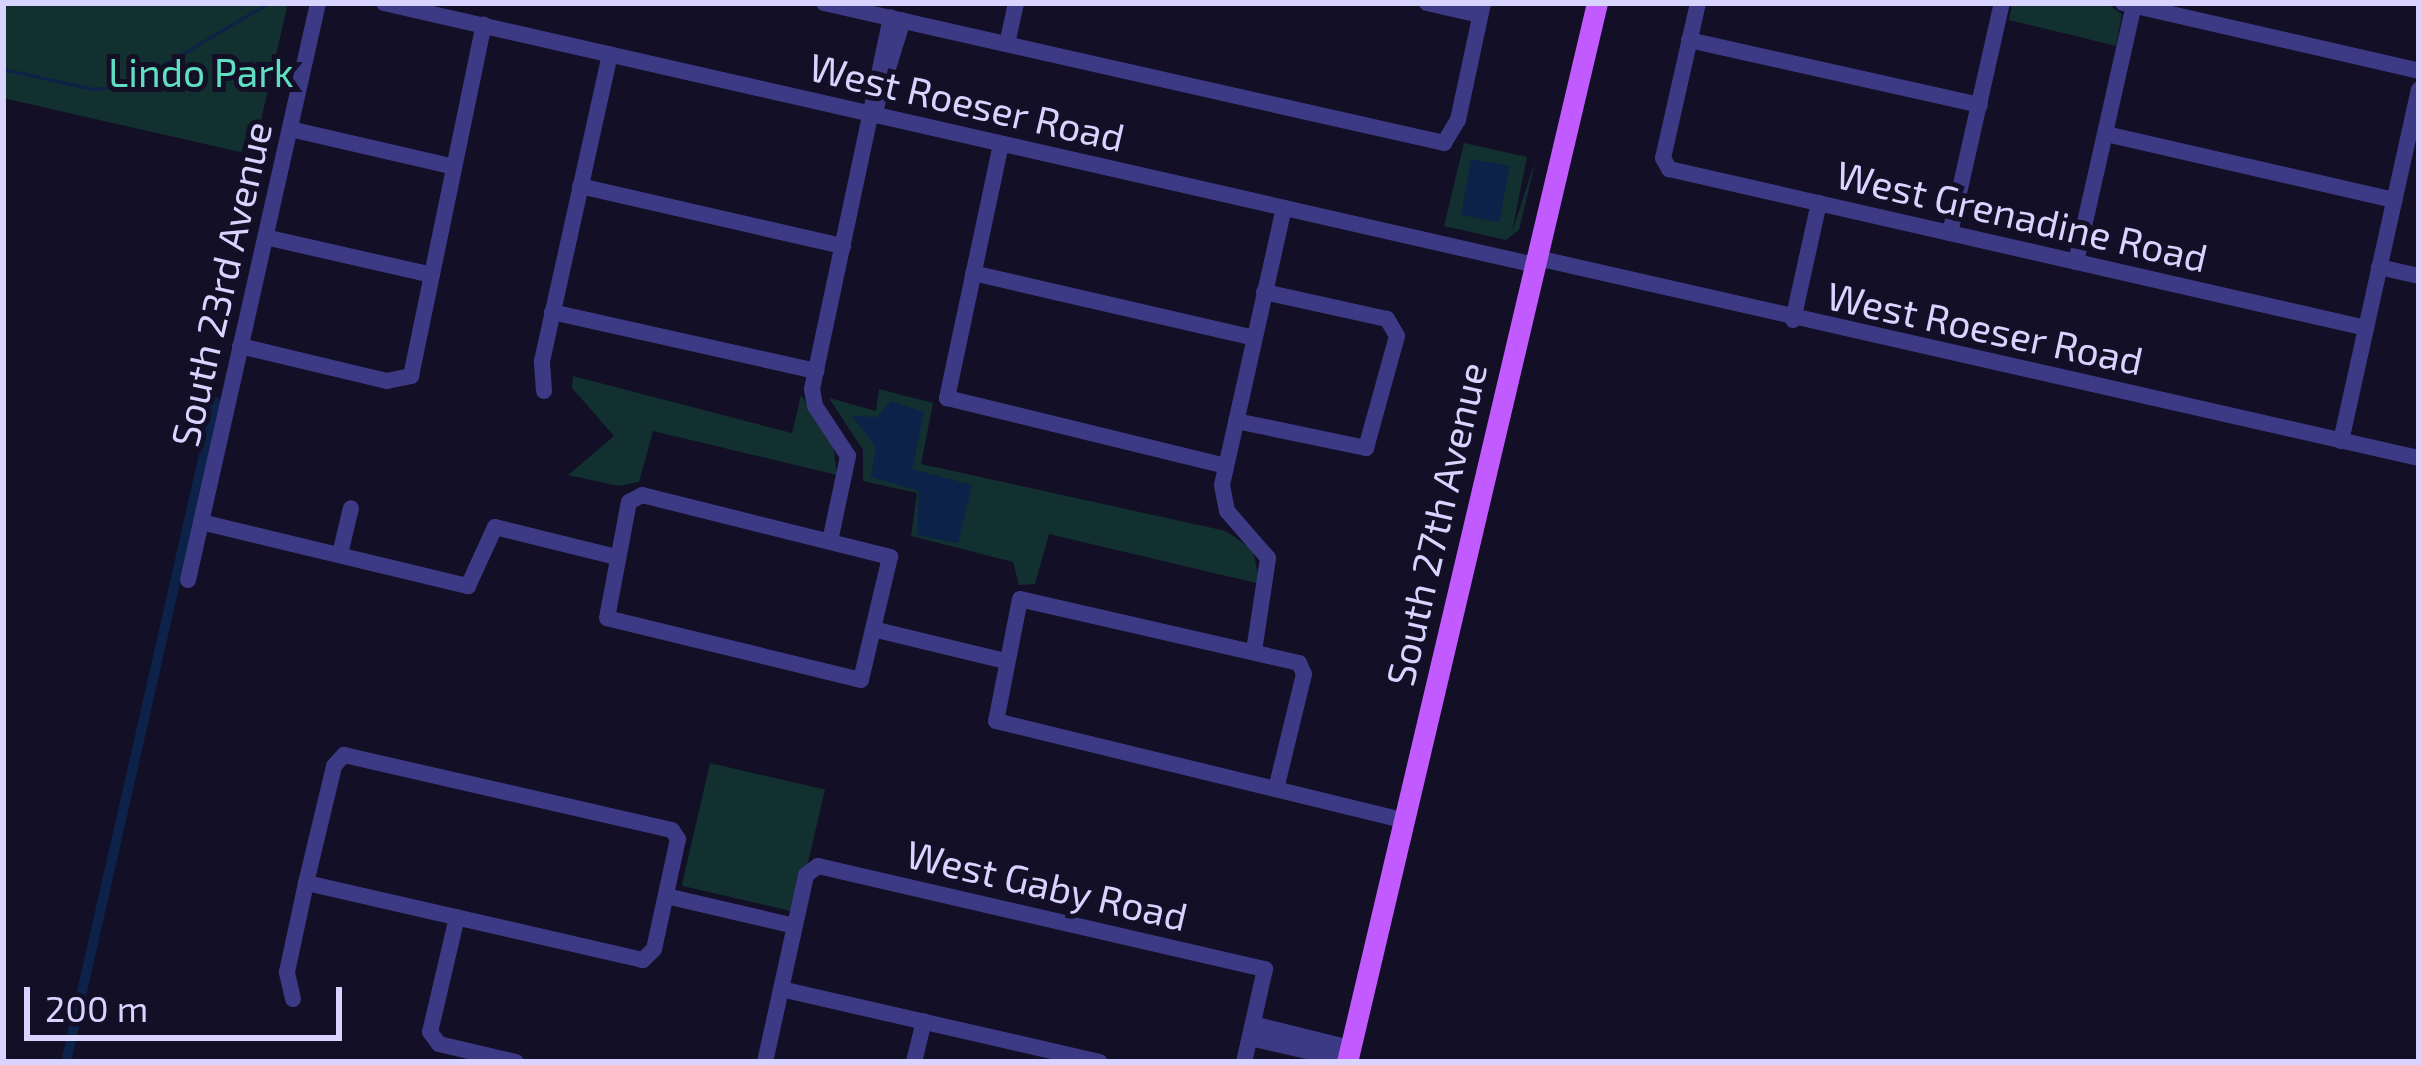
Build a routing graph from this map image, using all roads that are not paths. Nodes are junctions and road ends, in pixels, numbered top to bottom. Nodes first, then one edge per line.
1 (318, 3) edge
2 (384, 3) edge
3 (824, 3) edge
4 (1016, 3) edge
5 (1427, 3) edge
6 (1597, 3) edge
7 (1698, 3) edge
8 (2002, 3) edge
9 (2128, 6) edge
10 (1482, 9) edge
11 (897, 18) junction
12 (484, 25) junction
13 (1690, 40) junction
14 (1007, 44) junction
15 (610, 54) junction
16 (2419, 71) edge
17 (2419, 90) edge
18 (1980, 105) junction
19 (874, 115) junction
20 (290, 130) junction
21 (2106, 134) junction
22 (1001, 144) junction
23 (454, 167) junction
24 (580, 187) junction
25 (2395, 200) junction
26 (1819, 203) junction
27 (1284, 208) junction
28 (1950, 233) junction
29 (265, 237) junction
30 (843, 246) junction
31 (1536, 262) junction
32 (2076, 262) junction
33 (2379, 267) junction
34 (973, 273) junction
35 (432, 275) junction
36 (2419, 276) edge
37 (1264, 292) junction
38 (552, 312) junction
39 (1793, 320) junction
40 (2366, 328) junction
41 (1254, 338) junction
42 (240, 346) junction
43 (816, 370) junction
44 (544, 391) dead end
45 (1236, 421) junction
46 (2341, 441) junction
47 (2419, 458) edge
48 (1225, 466) junction
49 (351, 508) dead end
50 (201, 522) junction
51 (830, 542) junction
52 (340, 554) junction
53 (616, 557) junction
54 (188, 580) dead end
55 (877, 630) junction
56 (1254, 651) junction
57 (1005, 661) junction
58 (1276, 789) junction
59 (1403, 820) junction
60 (306, 883) junction
61 (666, 896) junction
62 (457, 917) junction
63 (795, 926) junction
64 (781, 989) junction
65 (292, 999) dead end
66 (923, 1022) junction
67 (1252, 1031) junction
68 (1348, 1056) edge
69 (1074, 1059) edge
70 (516, 1062) edge
71 (765, 1062) edge
72 (914, 1062) edge
73 (1100, 1062) edge
74 (1244, 1062) edge

1 - 20 street, South 23rd Avenue
2 - 12 street, West Roeser Road
3 - 11 street
4 - 14 street
5 - 10 street
6 - 31 main road, South 27th Avenue
7 - 13 street
8 - 18 street
9 - 16 street
9 - 21 street
10 - 14 street
11 - 14 street
11 - 19 street
12 - 15 street, West Roeser Road
12 - 23 street
13 - 18 street
13 - 26 street, West Grenadine Road
15 - 19 street, West Roeser Road
15 - 24 street
17 - 25 street
18 - 28 street
19 - 22 street, West Roeser Road
19 - 30 street
20 - 23 street
20 - 29 street, South 23rd Avenue
21 - 25 street
21 - 32 street
22 - 27 street, West Roeser Road
22 - 34 street
23 - 35 street
24 - 30 street
24 - 38 street
25 - 33 street
26 - 28 street, West Grenadine Road
26 - 39 street
27 - 31 street, West Roeser Road
27 - 37 street
28 - 32 street, West Grenadine Road
29 - 35 street
29 - 42 street, South 23rd Avenue
30 - 43 street
31 - 39 street, West Roeser Road
31 - 59 main road, South 27th Avenue
32 - 40 street, West Grenadine Road
33 - 36 street
33 - 40 street
34 - 41 street
34 - 48 street
35 - 42 street
37 - 41 street
37 - 45 street
38 - 43 street
38 - 44 street
39 - 46 street, West Roeser Road
40 - 46 street
41 - 45 street
42 - 50 street, South 23rd Avenue
43 - 51 street
45 - 48 street
46 - 47 street, West Roeser Road
48 - 56 street
49 - 52 street
50 - 52 street
50 - 54 street, South 23rd Avenue
51 - 53 street
51 - 55 street
52 - 53 street
53 - 55 street
55 - 57 street
56 - 57 street
56 - 58 street
57 - 58 street
58 - 59 street
59 - 68 main road, South 27th Avenue
60 - 61 street
60 - 62 street
60 - 65 street
61 - 62 street
61 - 63 street
62 - 70 street
63 - 64 street
63 - 67 street, West Gaby Road
64 - 66 street
64 - 71 street
66 - 69 street
66 - 72 street
67 - 68 street
67 - 74 street
69 - 73 street

